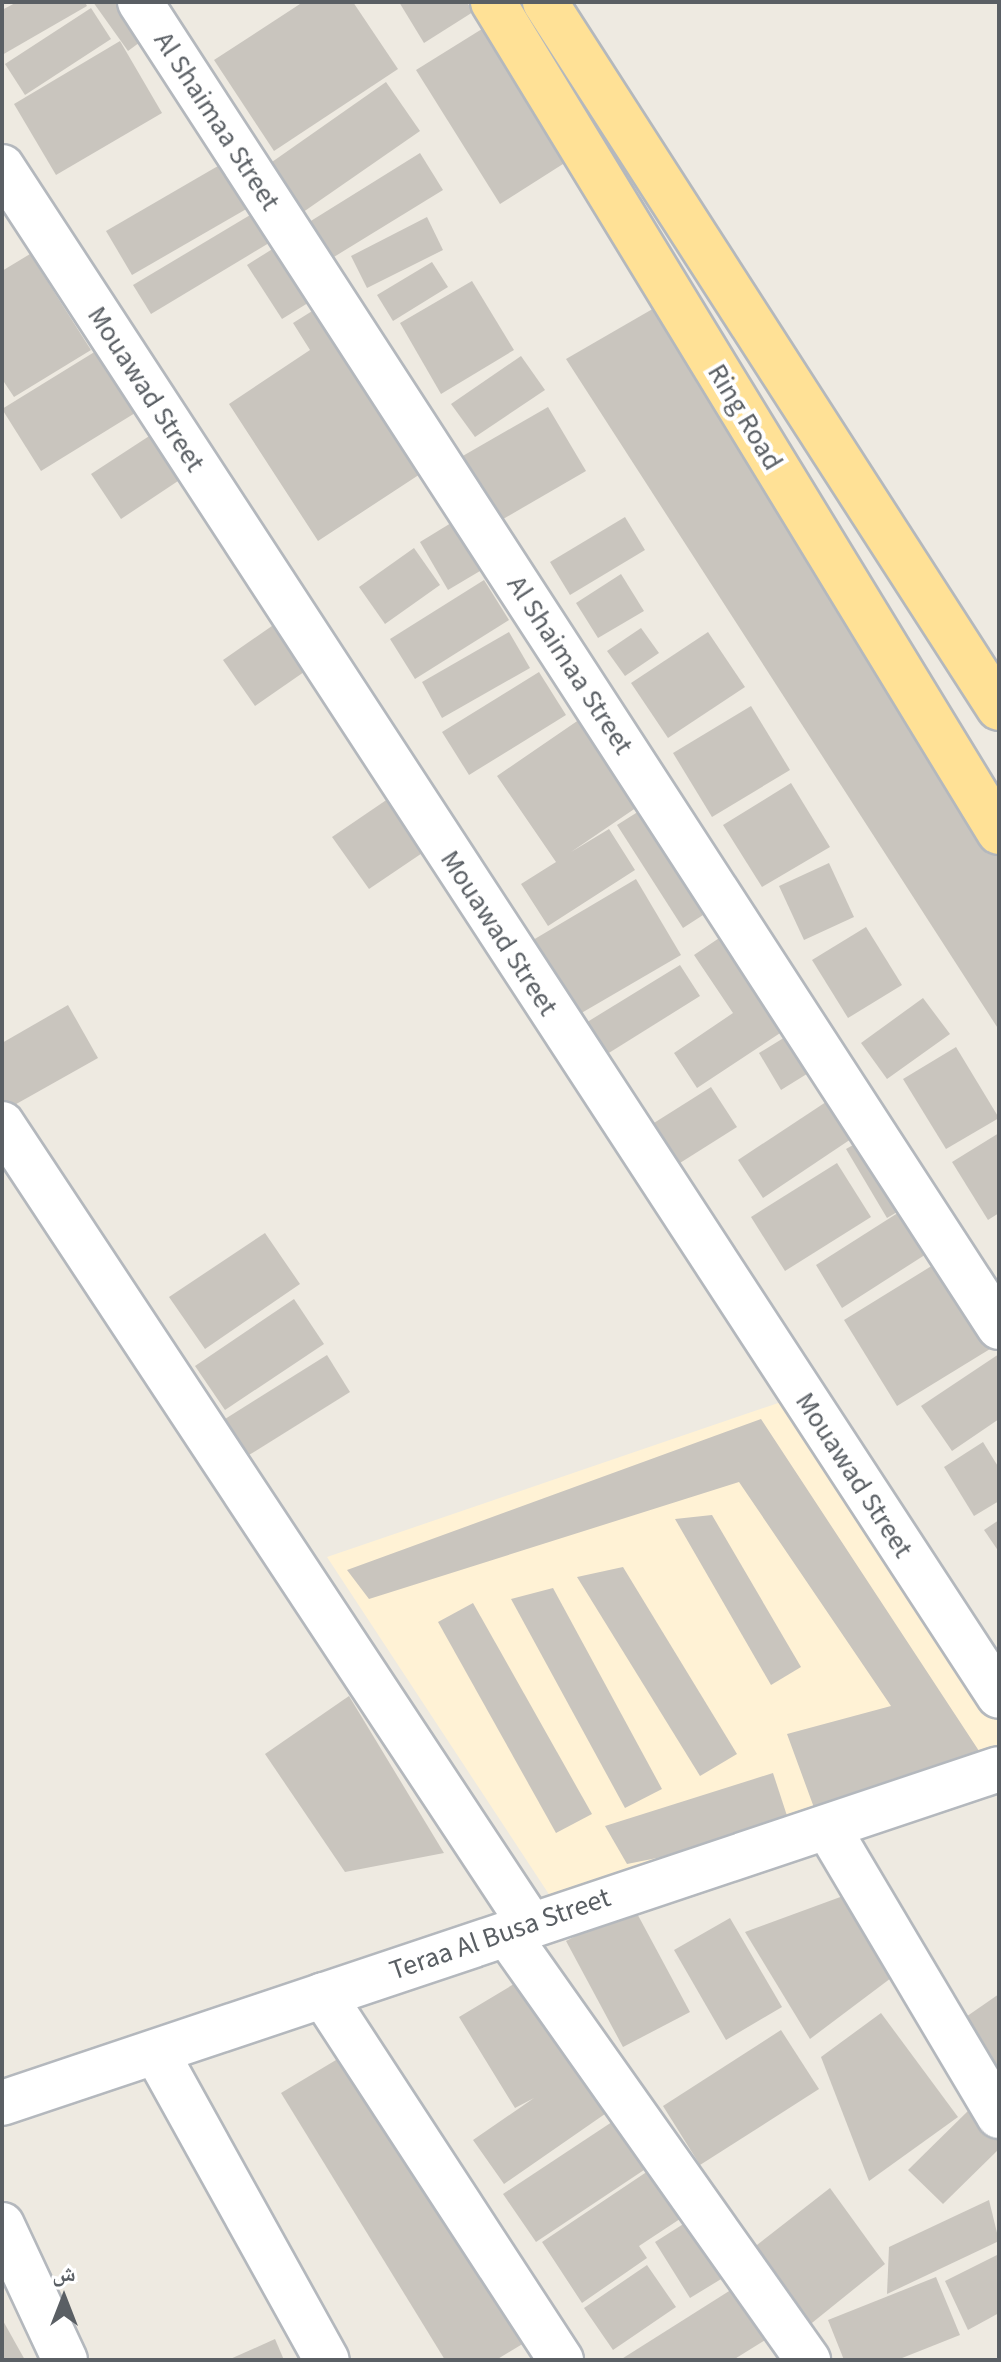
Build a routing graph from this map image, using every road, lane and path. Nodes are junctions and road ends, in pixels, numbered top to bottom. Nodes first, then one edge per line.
1 (140, 2) edge
2 (493, 2) edge
3 (545, 2) edge
4 (2, 167) edge
5 (999, 708) edge
6 (999, 832) edge
7 (2, 1124) edge
8 (999, 1327) edge
9 (999, 1696) edge
10 (999, 1769) edge
11 (828, 1828) junction
12 (519, 1929) junction
13 (323, 1995) junction
14 (156, 2052) junction
15 (2, 2103) edge
16 (999, 2116) edge
17 (2, 2225) edge
18 (65, 2360) edge
19 (327, 2360) edge
20 (561, 2360) edge
21 (808, 2360) edge

1 - 8 street, Al Shaimaa Street
2 - 6 highway, Ring Road
3 - 5 highway, Ring Road
4 - 9 street, Mouawad Street
7 - 12 street
10 - 11 street, Teraa Al Busa Street
11 - 12 street, Teraa Al Busa Street
11 - 16 street
12 - 13 street, Teraa Al Busa Street
12 - 21 street
13 - 14 street, Teraa Al Busa Street
13 - 20 street
14 - 15 street, Teraa Al Busa Street
14 - 19 street
17 - 18 street

